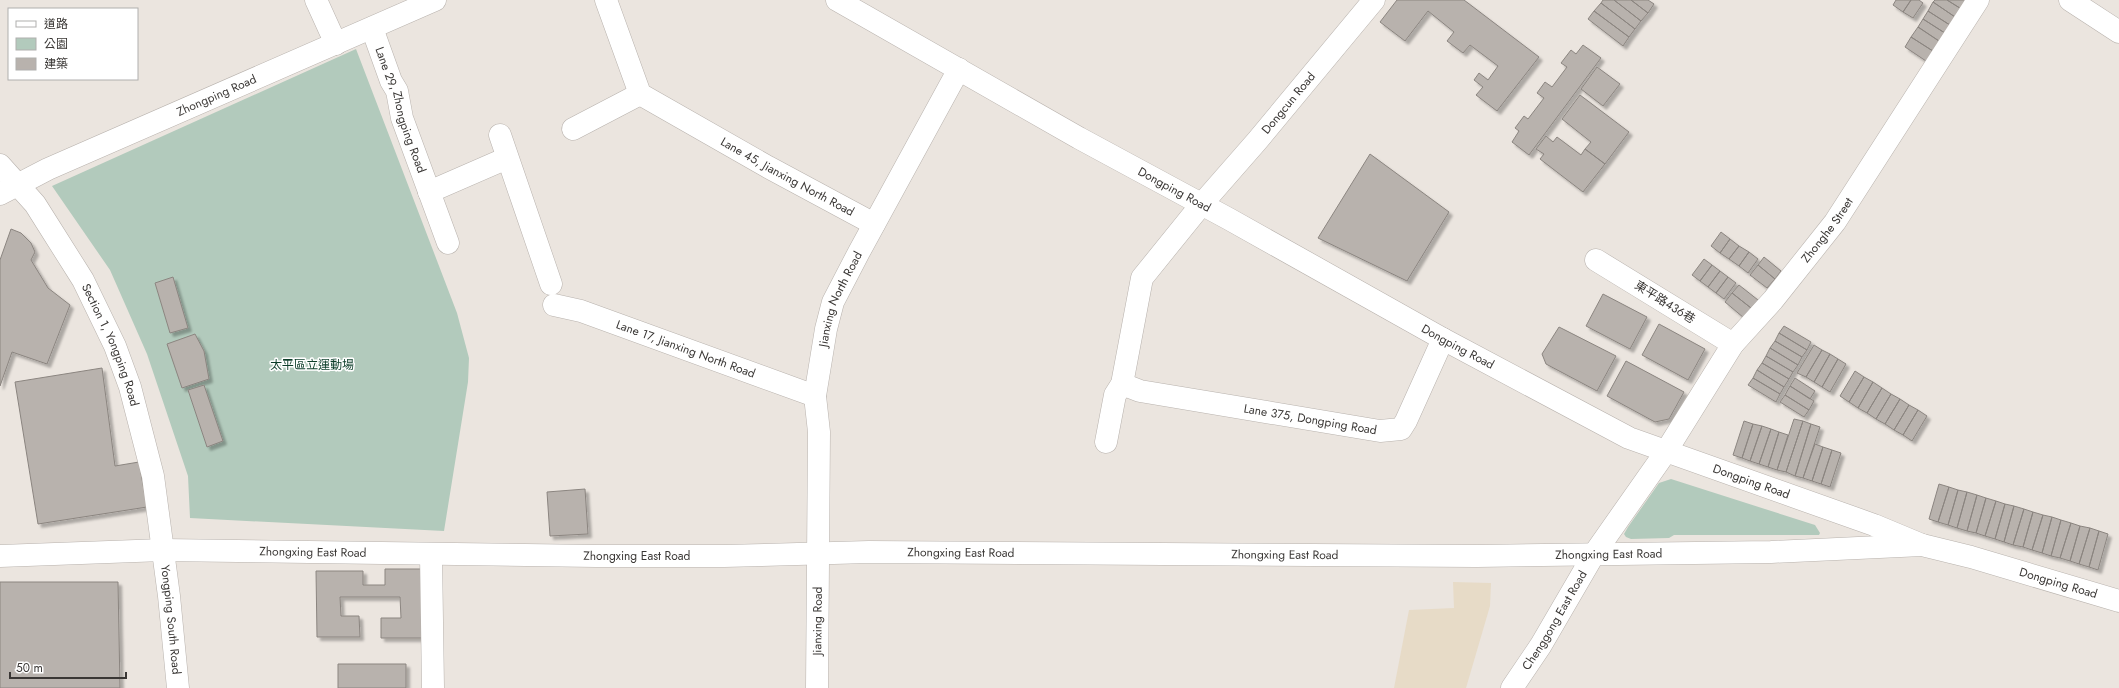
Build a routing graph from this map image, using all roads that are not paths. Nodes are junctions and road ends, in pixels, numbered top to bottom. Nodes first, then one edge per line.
1 (316, 0) edge
2 (435, 0) edge
3 (606, 0) edge
4 (837, 0) edge
5 (1374, 0) edge
6 (1978, 0) edge
7 (2070, 0) edge
8 (372, 28) junction
9 (2119, 32) edge
10 (336, 44) junction
11 (959, 69) junction
12 (640, 94) junction
13 (573, 129) dead end
14 (500, 135) dead end
15 (507, 158) junction
16 (0, 165) edge
17 (9, 189) edge
18 (429, 192) junction
19 (1201, 205) junction
20 (874, 224) junction
21 (448, 243) dead end
22 (1596, 260) dead end
23 (1443, 339) junction
24 (1733, 344) junction
25 (1122, 384) junction
26 (815, 396) junction
27 (1106, 442) dead end
28 (1665, 453) junction
29 (1922, 545) junction
30 (163, 550) junction
31 (819, 554) junction
32 (1594, 554) junction
33 (431, 555) junction
34 (0, 556) edge
35 (2119, 601) edge
36 (178, 688) edge
37 (433, 688) edge
38 (817, 688) edge
39 (1512, 688) edge

1 - 10 street
2 - 8 street, Zhongping Road
3 - 12 street
4 - 11 street, Dongping Road
5 - 19 street, Dongcun Road
6 - 24 street, Zhonghe Street
7 - 9 street
8 - 10 street, Zhongping Road
8 - 18 street, Lane 29, Zhongping Road
10 - 17 street, Zhongping Road
11 - 19 street, Dongping Road
11 - 20 street, Jianxing North Road
12 - 13 street
12 - 20 street, Lane 45, Jianxing North Road
14 - 15 street, Lane 17, Jianxing North Road
15 - 18 street
15 - 26 street, Lane 17, Jianxing North Road
16 - 17 street, Section 1, Yongping Road
17 - 30 street, Section 1, Yongping Road
18 - 21 street, Lane 29, Zhongping Road
19 - 23 street, Dongping Road
19 - 25 street
20 - 26 street, Jianxing North Road
22 - 24 street, 東平路436巷
23 - 25 street, Lane 375, Dongping Road
23 - 28 street, Dongping Road
24 - 28 street, Zhonghe Street
25 - 27 street
26 - 31 street, Jianxing North Road
28 - 29 street, Dongping Road
28 - 32 street, Chenggong East Road
29 - 32 street, Zhongxing East Road
29 - 35 street, Dongping Road
30 - 33 street, Zhongxing East Road
30 - 34 street, Zhongxing East Road
30 - 36 street, Yongping South Road
31 - 32 street, Zhongxing East Road
31 - 33 street, Zhongxing East Road
31 - 38 street, Jianxing Road
32 - 39 street, Chenggong East Road
33 - 37 street

